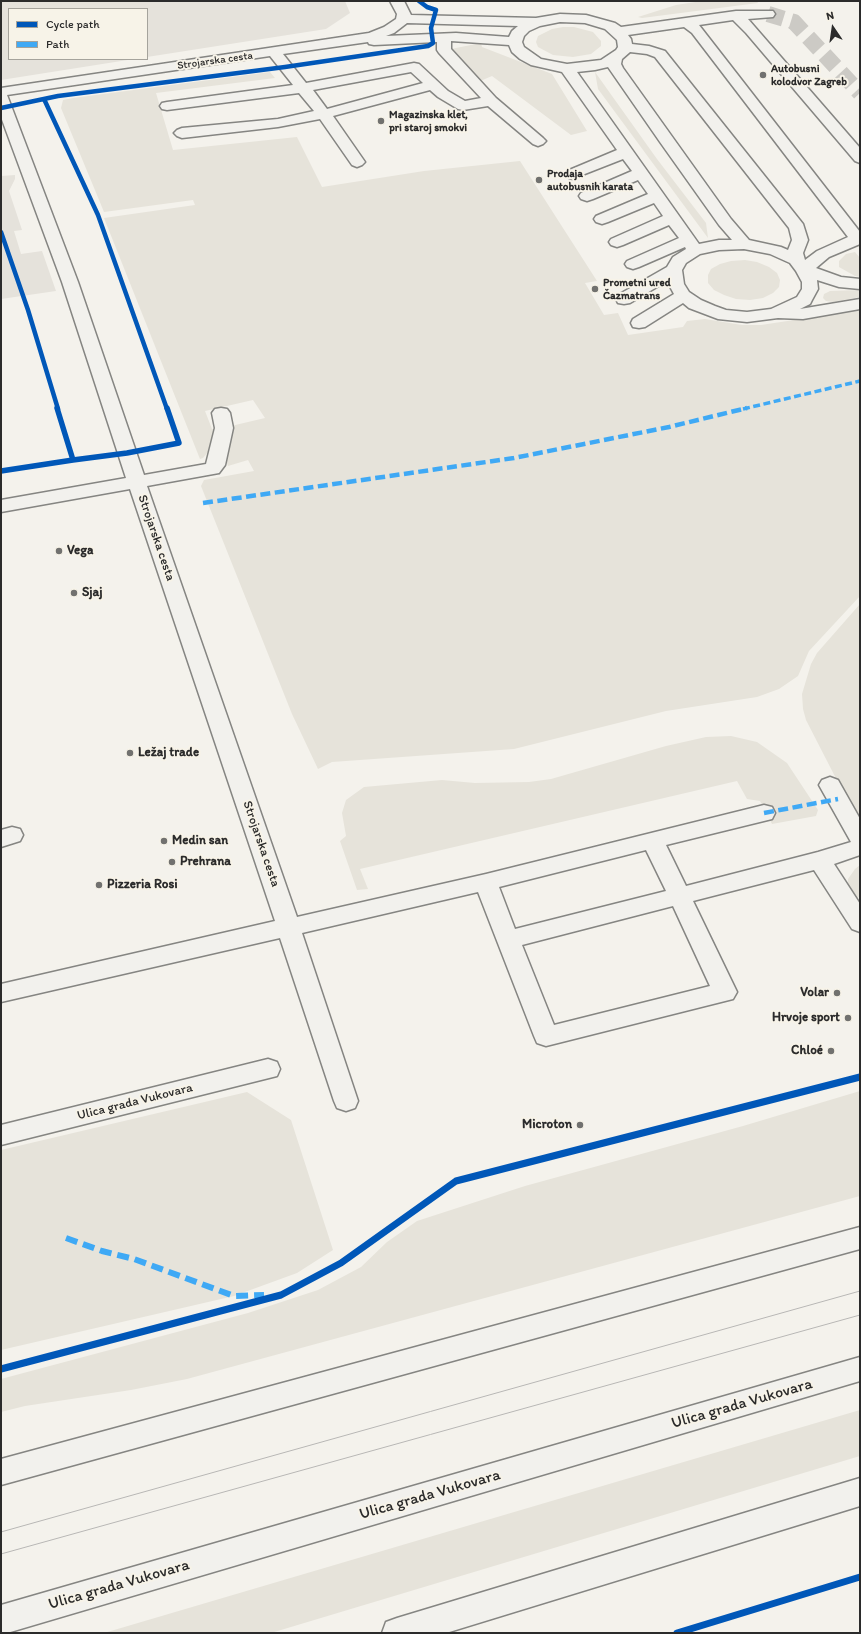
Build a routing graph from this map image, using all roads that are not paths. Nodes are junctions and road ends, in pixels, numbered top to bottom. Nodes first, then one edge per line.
1 (396, 1) edge
2 (768, 14) tunnel mouth
3 (736, 15) junction
4 (404, 18) junction
5 (536, 22) junction
6 (686, 22) junction
7 (618, 32) junction
8 (444, 37) junction
9 (515, 42) junction
10 (332, 44) junction
11 (274, 52) junction
12 (620, 53) junction
13 (567, 68) junction
14 (432, 85) junction
15 (302, 88) junction
16 (1, 92) edge
17 (1, 97) edge
18 (491, 101) junction
19 (167, 106) dead end
20 (324, 114) junction
21 (182, 133) dead end
22 (538, 141) dead end
23 (860, 158) edge
24 (357, 162) dead end
25 (660, 201) junction
26 (606, 224) junction
27 (858, 239) edge
28 (744, 244) junction
29 (800, 264) junction
30 (678, 277) junction
31 (860, 284) edge
32 (860, 304) edge
33 (774, 314) junction
34 (221, 413) dead end
35 (137, 482) junction
36 (1, 506) edge
37 (830, 785) dead end
38 (764, 813) dead end
39 (860, 838) edge
40 (653, 841) junction
41 (860, 847) edge
42 (820, 860) junction
43 (486, 882) junction
44 (680, 896) junction
45 (860, 923) edge
46 (289, 927) junction
47 (508, 940) junction
48 (1, 993) edge
49 (268, 1069) dead end
50 (346, 1101) dead end
51 (1, 1135) edge
52 (860, 1238) edge
53 (860, 1369) edge
54 (1, 1472) edge
55 (860, 1492) edge
56 (1, 1620) edge
57 (397, 1633) edge

1 - 4 street
2 - 3 street
3 - 6 street
3 - 23 street
4 - 5 street
4 - 10 street, Strojarska cesta
5 - 7 street
5 - 9 street
6 - 7 street
6 - 27 street
7 - 12 street
8 - 9 street
8 - 10 street
8 - 18 street
9 - 13 street
10 - 11 street, Strojarska cesta
11 - 15 street
11 - 16 street, Strojarska cesta
12 - 13 street
12 - 28 street
12 - 29 street
13 - 25 street
14 - 15 street
14 - 18 street
14 - 20 street
15 - 19 street
15 - 20 street
17 - 35 street, Strojarska cesta
18 - 22 street
20 - 21 street
20 - 24 street
25 - 26 street
25 - 26 street
25 - 26 street
25 - 26 street
25 - 26 street
25 - 28 street
25 - 30 street
26 - 30 street
27 - 29 street
28 - 29 street
29 - 31 street
29 - 33 street
30 - 30 street
30 - 33 street
32 - 33 street
34 - 35 street
35 - 36 street, Strojarska cesta
35 - 46 street, Strojarska cesta
37 - 39 street
38 - 40 street
40 - 43 street
40 - 44 street
41 - 42 street
42 - 44 street
42 - 45 street
43 - 46 street
43 - 47 street
44 - 47 street
44 - 47 street
46 - 48 street
46 - 50 street
49 - 51 street, Ulica grada Vukovara
52 - 54 street
53 - 56 street, Ulica grada Vukovara
55 - 57 street

